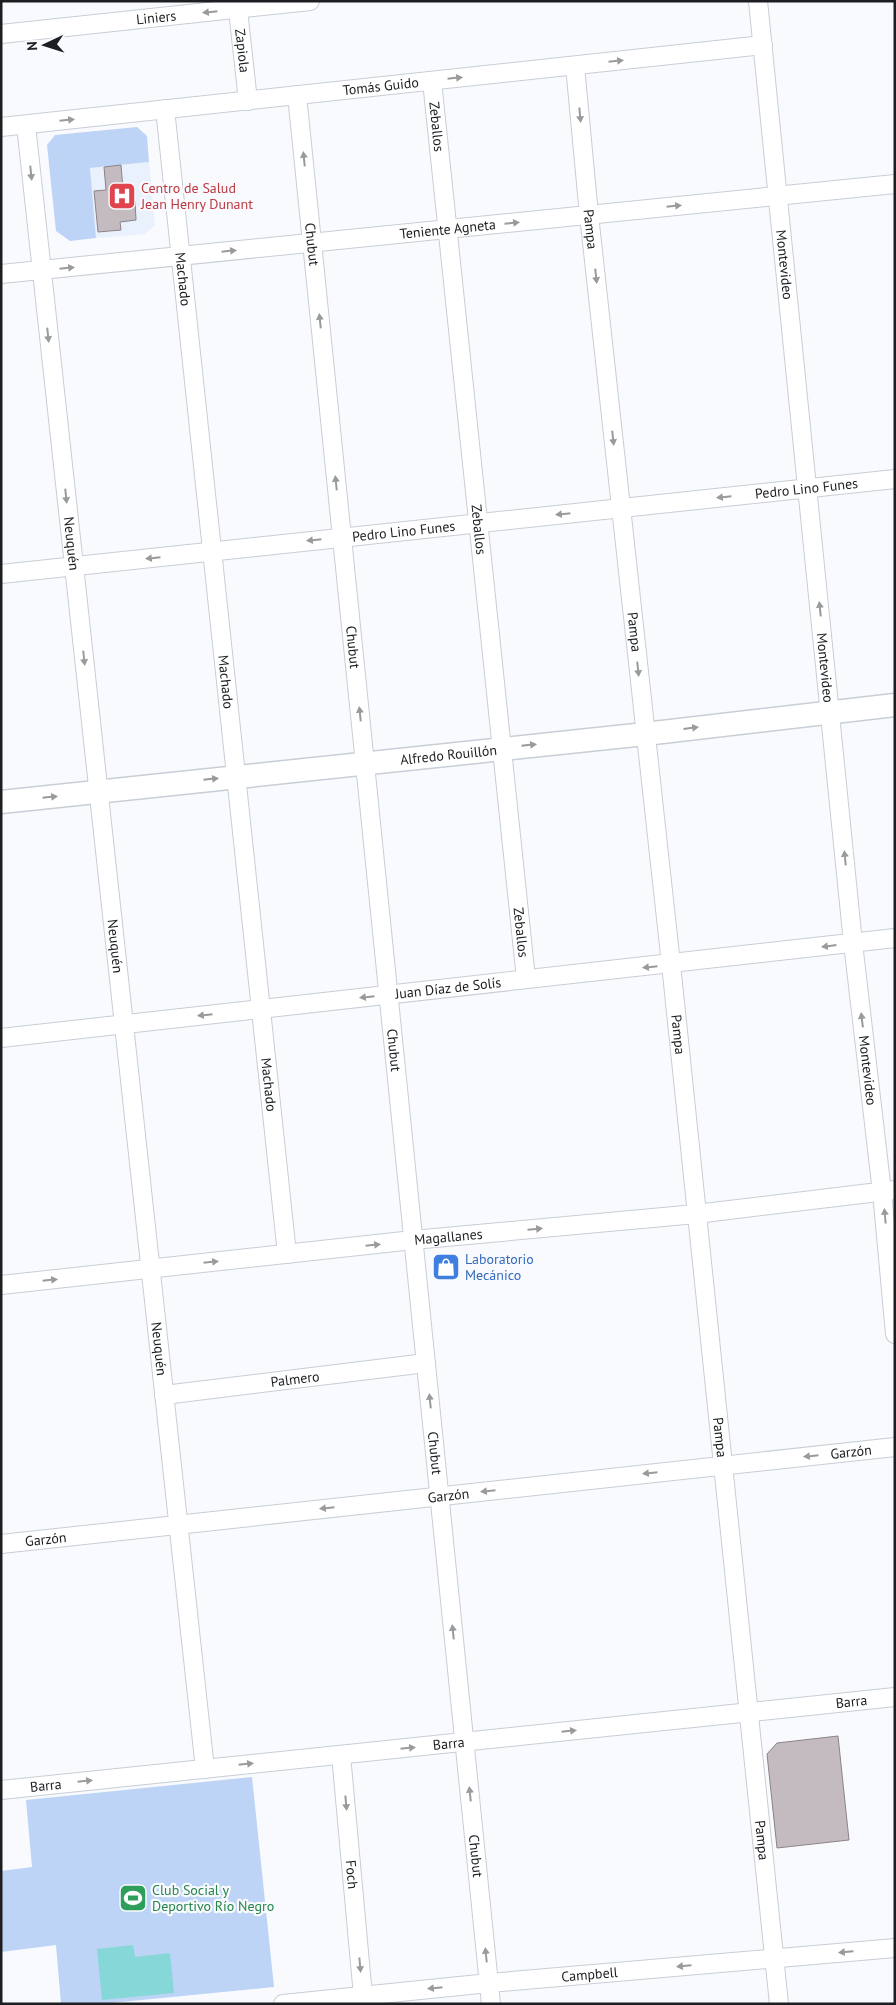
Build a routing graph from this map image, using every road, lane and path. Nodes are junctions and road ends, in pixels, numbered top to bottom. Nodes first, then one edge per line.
1 (310, 1) edge
2 (758, 1) edge
3 (237, 5) edge
4 (1, 34) edge
5 (762, 45) junction
6 (576, 66) junction
7 (432, 81) junction
8 (297, 95) junction
9 (248, 101) junction
10 (165, 110) junction
11 (26, 125) junction
12 (1, 127) edge
13 (895, 184) edge
14 (778, 196) junction
15 (589, 215) junction
16 (447, 229) junction
17 (312, 243) junction
18 (180, 256) junction
19 (41, 270) junction
20 (1, 274) edge
21 (895, 479) edge
22 (808, 488) junction
23 (621, 508) junction
24 (478, 523) junction
25 (342, 538) junction
26 (212, 551) junction
27 (74, 566) junction
28 (1, 574) edge
29 (895, 705) edge
30 (830, 712) junction
31 (645, 734) junction
32 (502, 748) junction
33 (365, 763) junction
34 (236, 777) junction
35 (98, 792) junction
36 (1, 802) edge
37 (895, 938) edge
38 (854, 943) junction
39 (671, 964) junction
40 (526, 979) junction
41 (388, 995) junction
42 (261, 1009) junction
43 (124, 1024) junction
44 (1, 1038) edge
45 (889, 1191) edge
46 (696, 1214) junction
47 (413, 1240) junction
48 (287, 1254) junction
49 (150, 1269) junction
50 (1, 1285) edge
51 (895, 1334) edge
52 (426, 1363) junction
53 (164, 1395) junction
54 (895, 1447) edge
55 (722, 1465) junction
56 (439, 1496) junction
57 (178, 1524) junction
58 (1, 1544) edge
59 (895, 1698) edge
60 (750, 1713) junction
61 (464, 1742) junction
62 (341, 1755) junction
63 (205, 1769) junction
64 (1, 1790) edge
65 (895, 1948) edge
66 (774, 1958) junction
67 (489, 1983) junction
68 (363, 1996) junction
69 (283, 2004) edge
70 (491, 2004) edge
71 (779, 2004) edge

1 - 3 street, Liniers
2 - 5 street, Montevideo
3 -> 4 street, Liniers
3 - 9 street, Zapiola
6 -> 5 street, Tomás Guido
5 - 14 street, Montevideo
7 -> 6 street, Tomás Guido
6 -> 15 street, Pampa
7 - 8 street, Tomás Guido
7 - 16 street, Zeballos
8 - 9 street, Tomás Guido
17 -> 8 street, Chubut
9 - 10 street, Tomás Guido
11 -> 10 street, Tomás Guido
10 - 18 street, Machado
11 - 12 street, Tomás Guido
11 -> 19 street, Neuquén
13 - 14 street, Teniente Agneta
15 -> 14 street, Teniente Agneta
14 - 22 street, Montevideo
16 -> 15 street, Teniente Agneta
15 -> 23 street, Pampa
16 - 17 street, Teniente Agneta
16 - 24 street, Zeballos
18 -> 17 street, Teniente Agneta
25 -> 17 street, Chubut
19 -> 18 street, Teniente Agneta
18 - 26 street, Machado
19 - 20 street, Teniente Agneta
19 -> 27 street, Neuquén
21 - 22 street, Pedro Lino Funes
22 -> 23 street, Pedro Lino Funes
30 -> 22 street, Montevideo
23 -> 24 street, Pedro Lino Funes
23 -> 31 street, Pampa
24 - 25 street, Pedro Lino Funes
24 - 32 street, Zeballos
25 -> 26 street, Pedro Lino Funes
33 -> 25 street, Chubut
26 -> 27 street, Pedro Lino Funes
26 - 34 street, Machado
27 - 28 street, Pedro Lino Funes
27 -> 35 street, Neuquén
29 - 30 street, Alfredo Rouillón
31 -> 30 street, Alfredo Rouillón
38 -> 30 street, Montevideo
32 -> 31 street, Alfredo Rouillón
31 - 39 street, Pampa
32 - 33 street, Alfredo Rouillón
32 - 40 street, Zeballos
33 - 34 street, Alfredo Rouillón
33 - 41 street, Chubut
35 -> 34 street, Alfredo Rouillón
34 - 42 street, Machado
36 -> 35 street, Alfredo Rouillón
35 - 43 street, Neuquén
37 - 38 street, Juan Díaz de Solís
38 -> 39 street, Juan Díaz de Solís
45 -> 38 street, Montevideo
39 -> 40 street, Juan Díaz de Solís
39 - 46 street, Pampa
40 - 41 street, Juan Díaz de Solís
41 -> 42 street, Juan Díaz de Solís
41 - 47 street, Chubut
42 -> 43 street, Juan Díaz de Solís
42 - 48 street, Machado
43 - 44 street, Juan Díaz de Solís
43 - 49 street, Neuquén
45 - 46 street, Magallanes
51 -> 45 street, Montevideo
47 -> 46 street, Magallanes
46 - 55 street, Pampa
48 -> 47 street, Magallanes
47 - 52 street, Chubut
49 -> 48 street, Magallanes
50 -> 49 street, Magallanes
49 - 53 street, Neuquén
52 - 53 street, Palmero
56 -> 52 street, Chubut
53 - 57 street, Neuquén
54 -> 55 street, Garzón
55 -> 56 street, Garzón
55 - 60 street, Pampa
56 -> 57 street, Garzón
61 -> 56 street, Chubut
57 - 58 street, Garzón
57 - 63 street, Neuquén
59 - 60 street, Barra
61 -> 60 street, Barra
60 - 66 street, Pampa
62 -> 61 street, Barra
67 -> 61 street, Chubut
63 -> 62 street, Barra
62 -> 68 street, Foch
64 -> 63 street, Barra
65 -> 66 street, Campbell
66 -> 67 street, Campbell
66 - 71 street, Pampa
67 -> 68 street, Campbell
67 - 70 street, Chubut
68 - 69 street, Campbell

